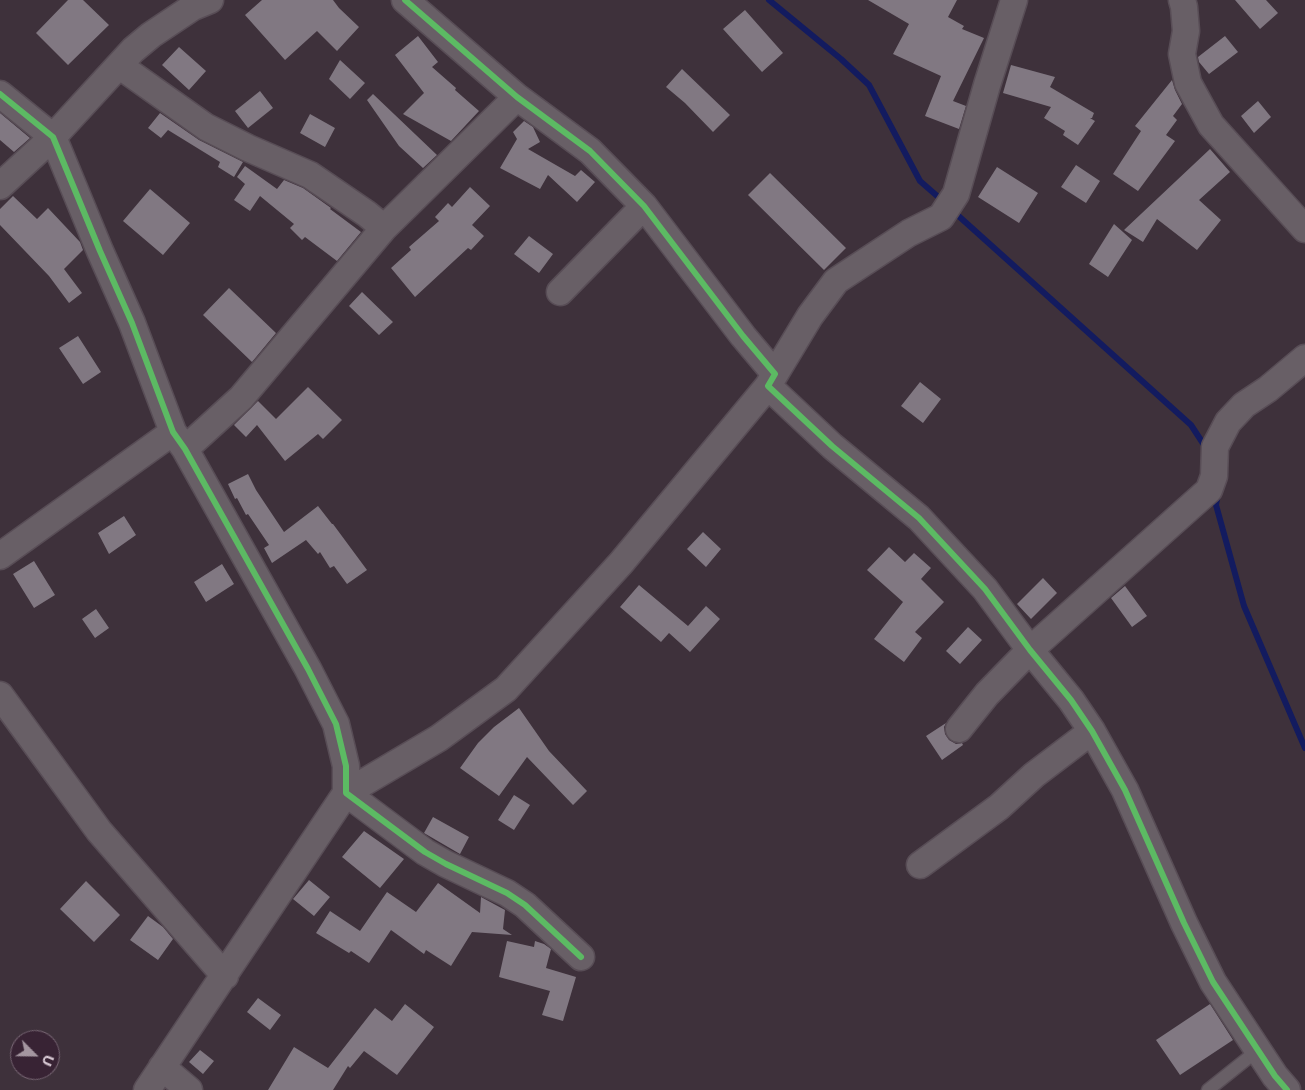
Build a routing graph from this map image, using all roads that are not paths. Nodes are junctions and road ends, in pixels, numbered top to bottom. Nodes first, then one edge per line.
1 (210, 0) edge
2 (405, 0) edge
3 (1014, 0) edge
4 (1182, 0) edge
5 (120, 66) junction
6 (0, 94) edge
7 (517, 97) junction
8 (53, 137) junction
9 (0, 186) edge
10 (644, 206) junction
11 (384, 228) junction
12 (1305, 229) edge
13 (560, 292) dead end
14 (1305, 358) edge
15 (771, 380) junction
16 (179, 441) junction
17 (0, 556) edge
18 (1030, 650) junction
19 (0, 695) edge
20 (959, 729) dead end
21 (1092, 731) junction
22 (346, 793) junction
23 (920, 865) dead end
24 (581, 957) dead end
25 (225, 976) junction
26 (1258, 1050) junction
27 (162, 1067) junction
28 (147, 1090) edge
29 (189, 1090) edge
30 (1208, 1090) edge
31 (1287, 1090) edge

1 - 5 street
2 - 7 street
3 - 15 street
4 - 12 street
5 - 8 street
5 - 11 street
6 - 8 street
7 - 10 street
7 - 11 street
8 - 9 street
8 - 16 street
10 - 13 street
10 - 15 street
11 - 16 street
14 - 18 street
15 - 18 street
15 - 22 street
16 - 17 street
16 - 22 street
18 - 20 street
18 - 21 street
19 - 25 street
21 - 23 street
21 - 26 street
22 - 24 street
22 - 25 street
25 - 27 street
26 - 30 lane
26 - 31 street
27 - 28 street
27 - 29 street

